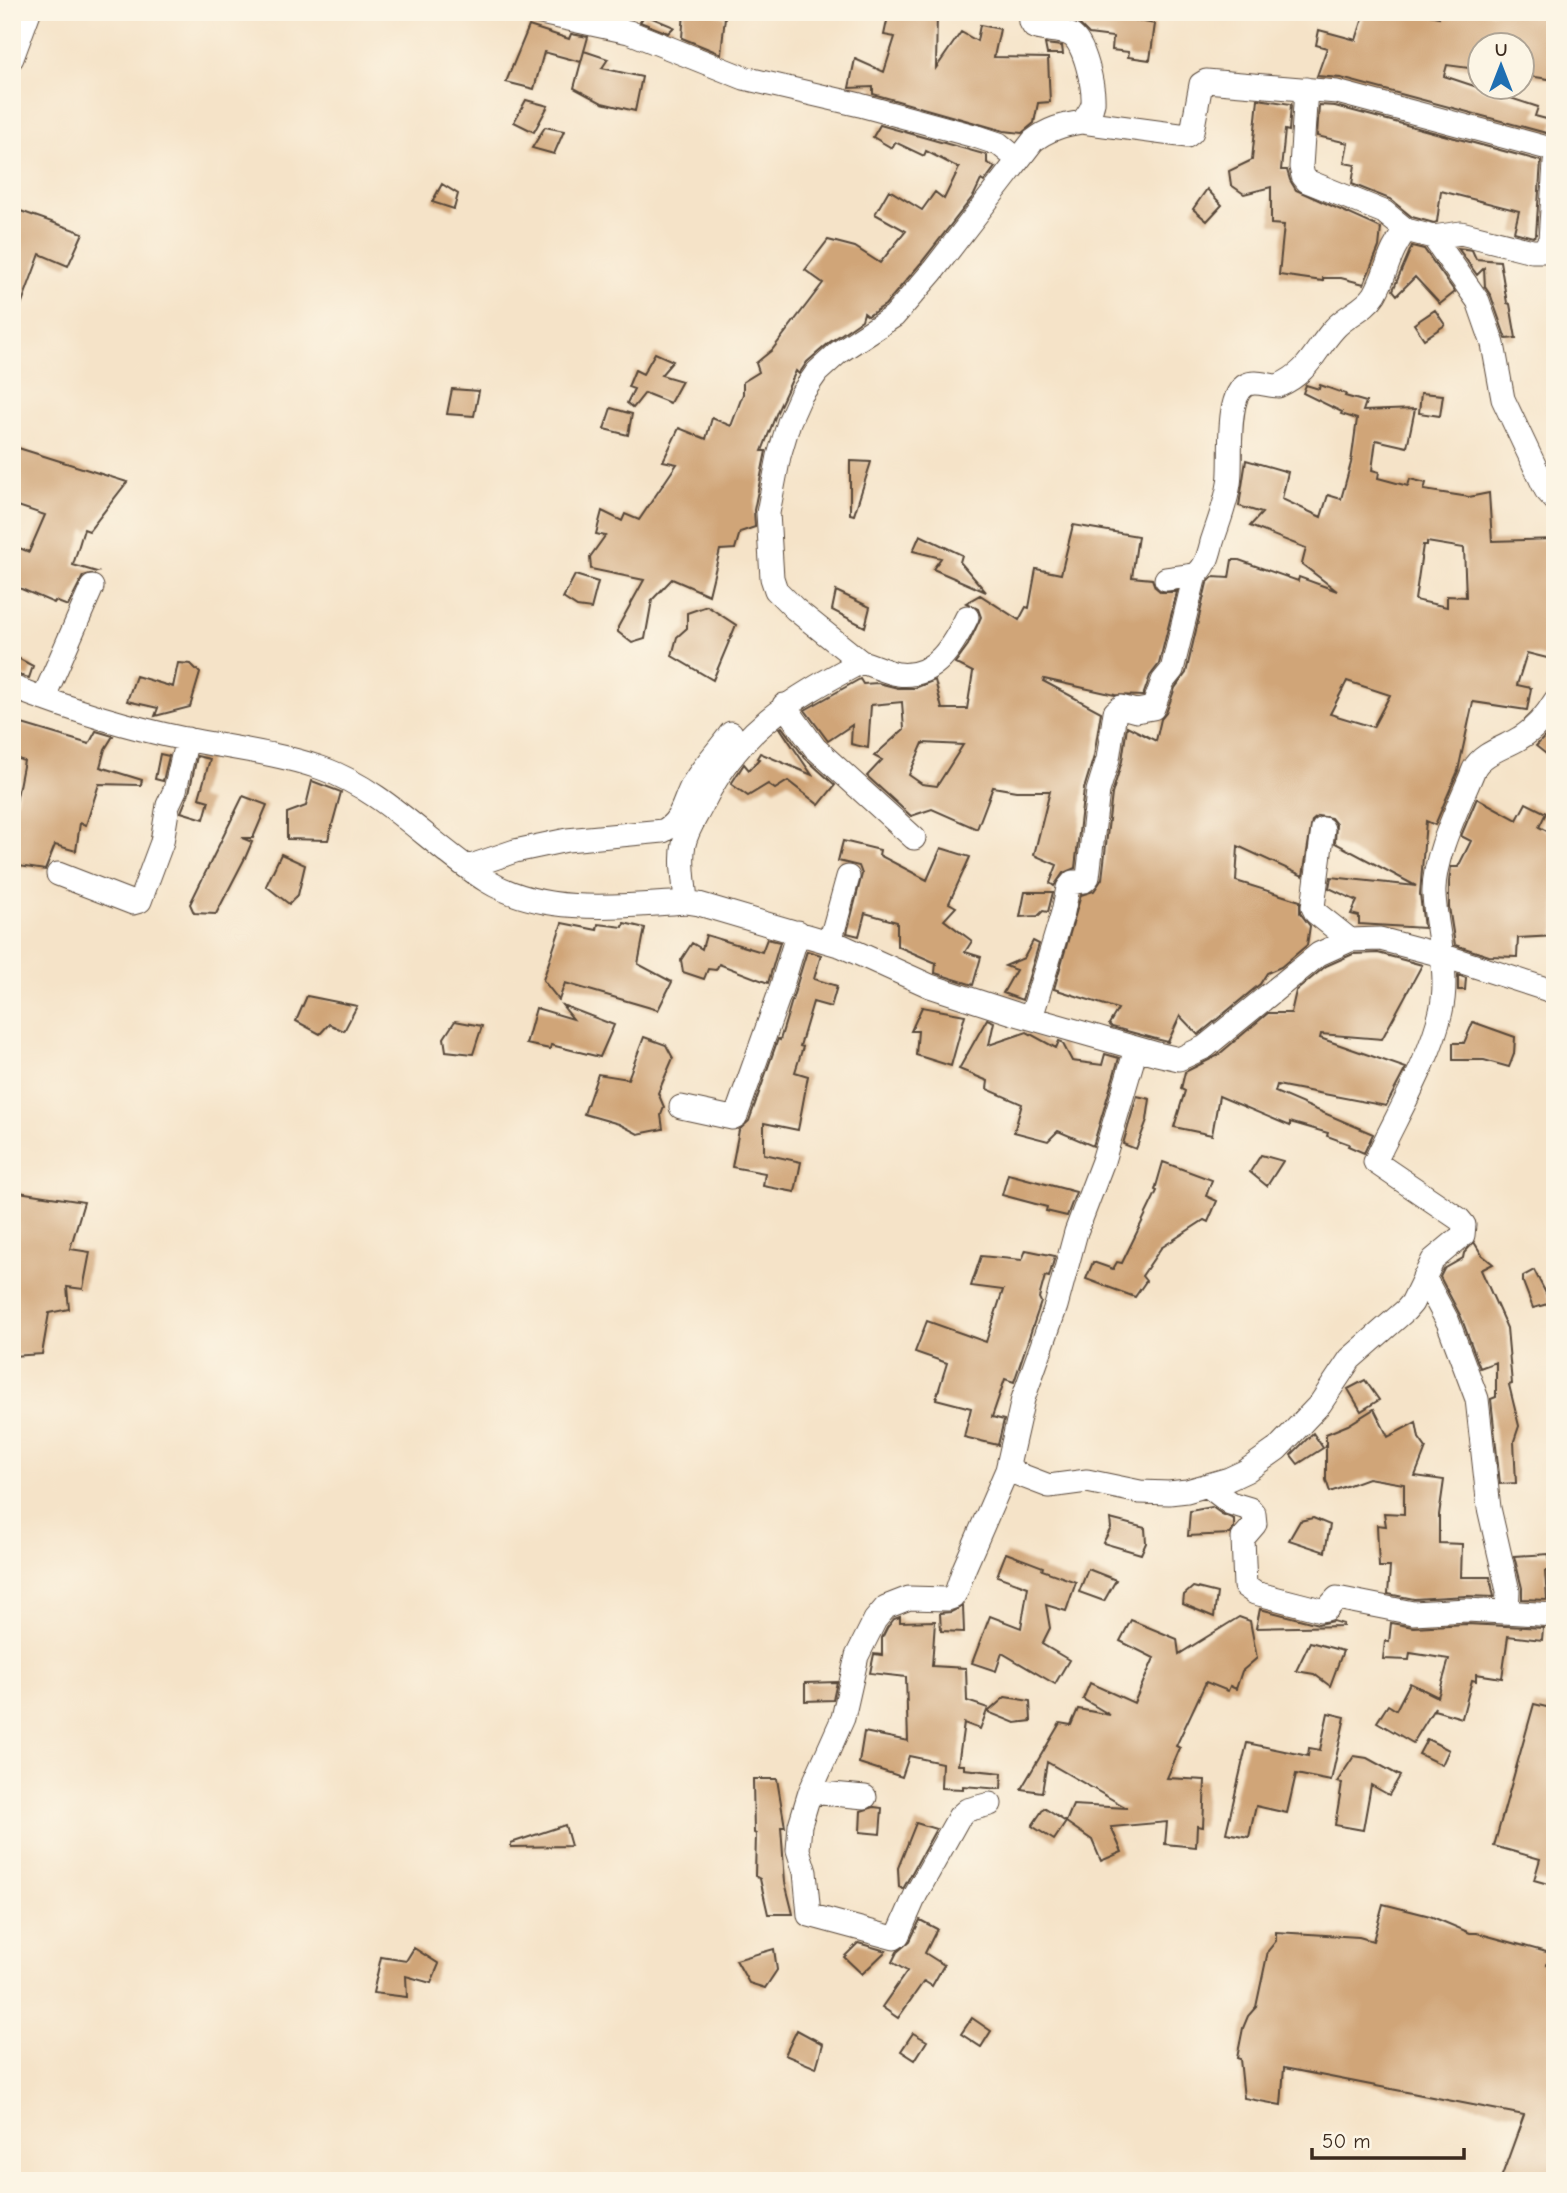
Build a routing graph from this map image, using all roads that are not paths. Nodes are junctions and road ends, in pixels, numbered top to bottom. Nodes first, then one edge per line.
1 (29, 12) edge
2 (536, 12) edge
3 (1030, 12) edge
4 (12, 58) edge
5 (1306, 89) junction
6 (1082, 122) junction
7 (1555, 150) edge
8 (1017, 159) junction
9 (1555, 163) edge
10 (1553, 217) edge
11 (1406, 230) junction
12 (1433, 237) junction
13 (1555, 500) edge
14 (1195, 575) junction
15 (1166, 579) dead end
16 (92, 587) dead end
17 (967, 617) dead end
18 (861, 662) junction
19 (12, 687) edge
20 (43, 699) junction
21 (1555, 701) edge
22 (784, 705) junction
23 (731, 733) dead end
24 (187, 739) junction
25 (1323, 829) dead end
26 (914, 838) dead end
27 (468, 867) junction
28 (58, 874) dead end
29 (848, 877) dead end
30 (686, 902) junction
31 (798, 932) junction
32 (1349, 940) junction
33 (830, 942) junction
34 (1441, 955) junction
35 (1555, 992) edge
36 (1031, 1018) junction
37 (1136, 1049) junction
38 (681, 1107) dead end
39 (1424, 1277) junction
40 (1007, 1470) junction
41 (1208, 1486) junction
42 (1507, 1612) junction
43 (1555, 1615) edge
44 (810, 1792) junction
45 (865, 1797) dead end
46 (990, 1804) dead end

1 - 4 street
2 - 8 street
3 - 6 street
5 - 6 street
5 - 7 street
5 - 11 street
6 - 8 street
8 - 18 street
9 - 10 street
10 - 12 street
11 - 12 street
11 - 14 street
12 - 13 street
14 - 15 street
14 - 36 street
16 - 20 street
17 - 18 street
18 - 22 street
19 - 20 street
20 - 24 street
21 - 34 street
22 - 26 street
22 - 30 street
23 - 27 street
24 - 27 street
24 - 28 street
25 - 32 street
27 - 30 street
29 - 33 street
30 - 31 street
31 - 33 street
31 - 38 street
32 - 34 street
32 - 37 street
33 - 36 street
34 - 35 street
34 - 39 street
36 - 37 street
37 - 40 street
39 - 41 street
39 - 42 street
40 - 41 street
40 - 44 street
41 - 42 street
42 - 43 street
44 - 45 street
44 - 46 street

